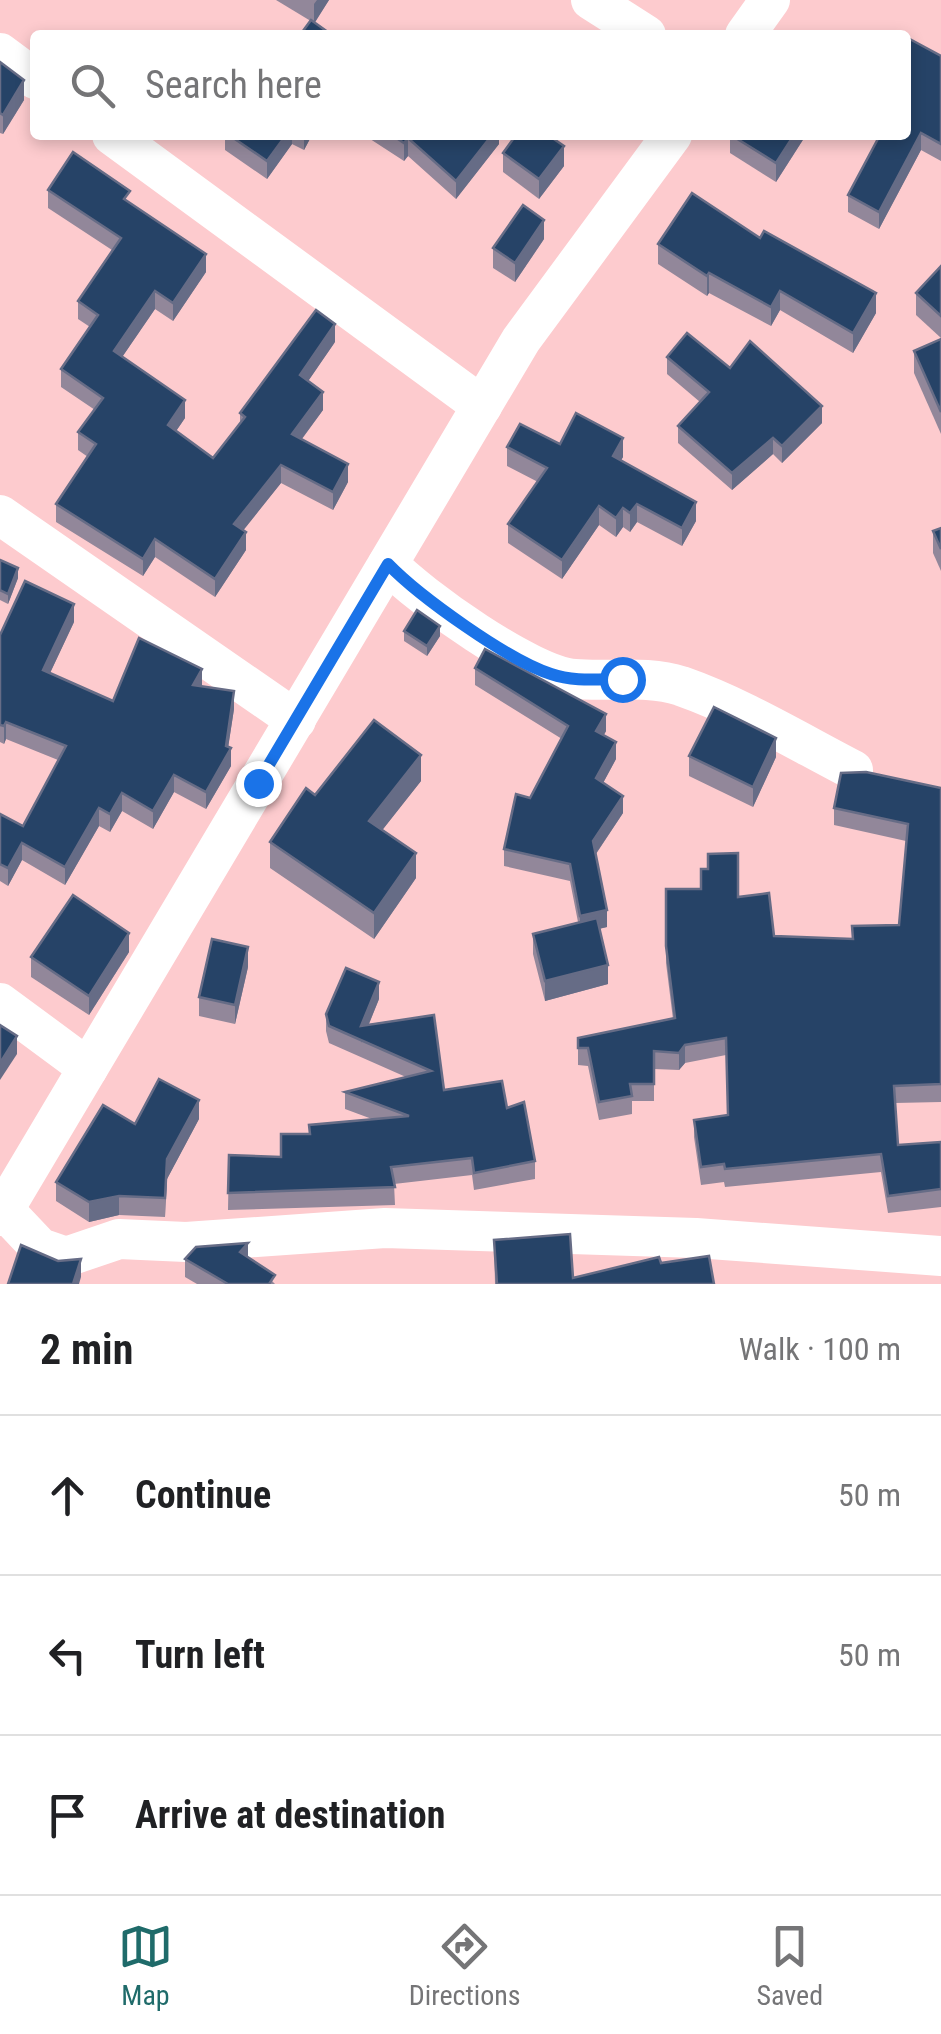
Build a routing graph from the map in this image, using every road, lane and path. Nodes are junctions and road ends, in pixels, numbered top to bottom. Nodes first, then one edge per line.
1 (591, 0) edge
2 (770, 0) edge
3 (638, 30) edge
4 (749, 30) edge
5 (0, 54) edge
6 (30, 75) edge
7 (119, 140) edge
8 (668, 140) edge
9 (482, 406) junction
10 (0, 515) edge
11 (388, 564) junction
12 (296, 720) junction
13 (853, 770) edge
14 (0, 1003) edge
15 (88, 1068) junction
16 (2, 1213) edge
17 (941, 1256) edge

1 - 3 street
2 - 4 street
5 - 6 street
7 - 9 street
8 - 9 street
9 - 11 street
10 - 12 street
11 - 12 street
11 - 13 street
12 - 15 street
14 - 15 street
15 - 16 street
16 - 17 street

